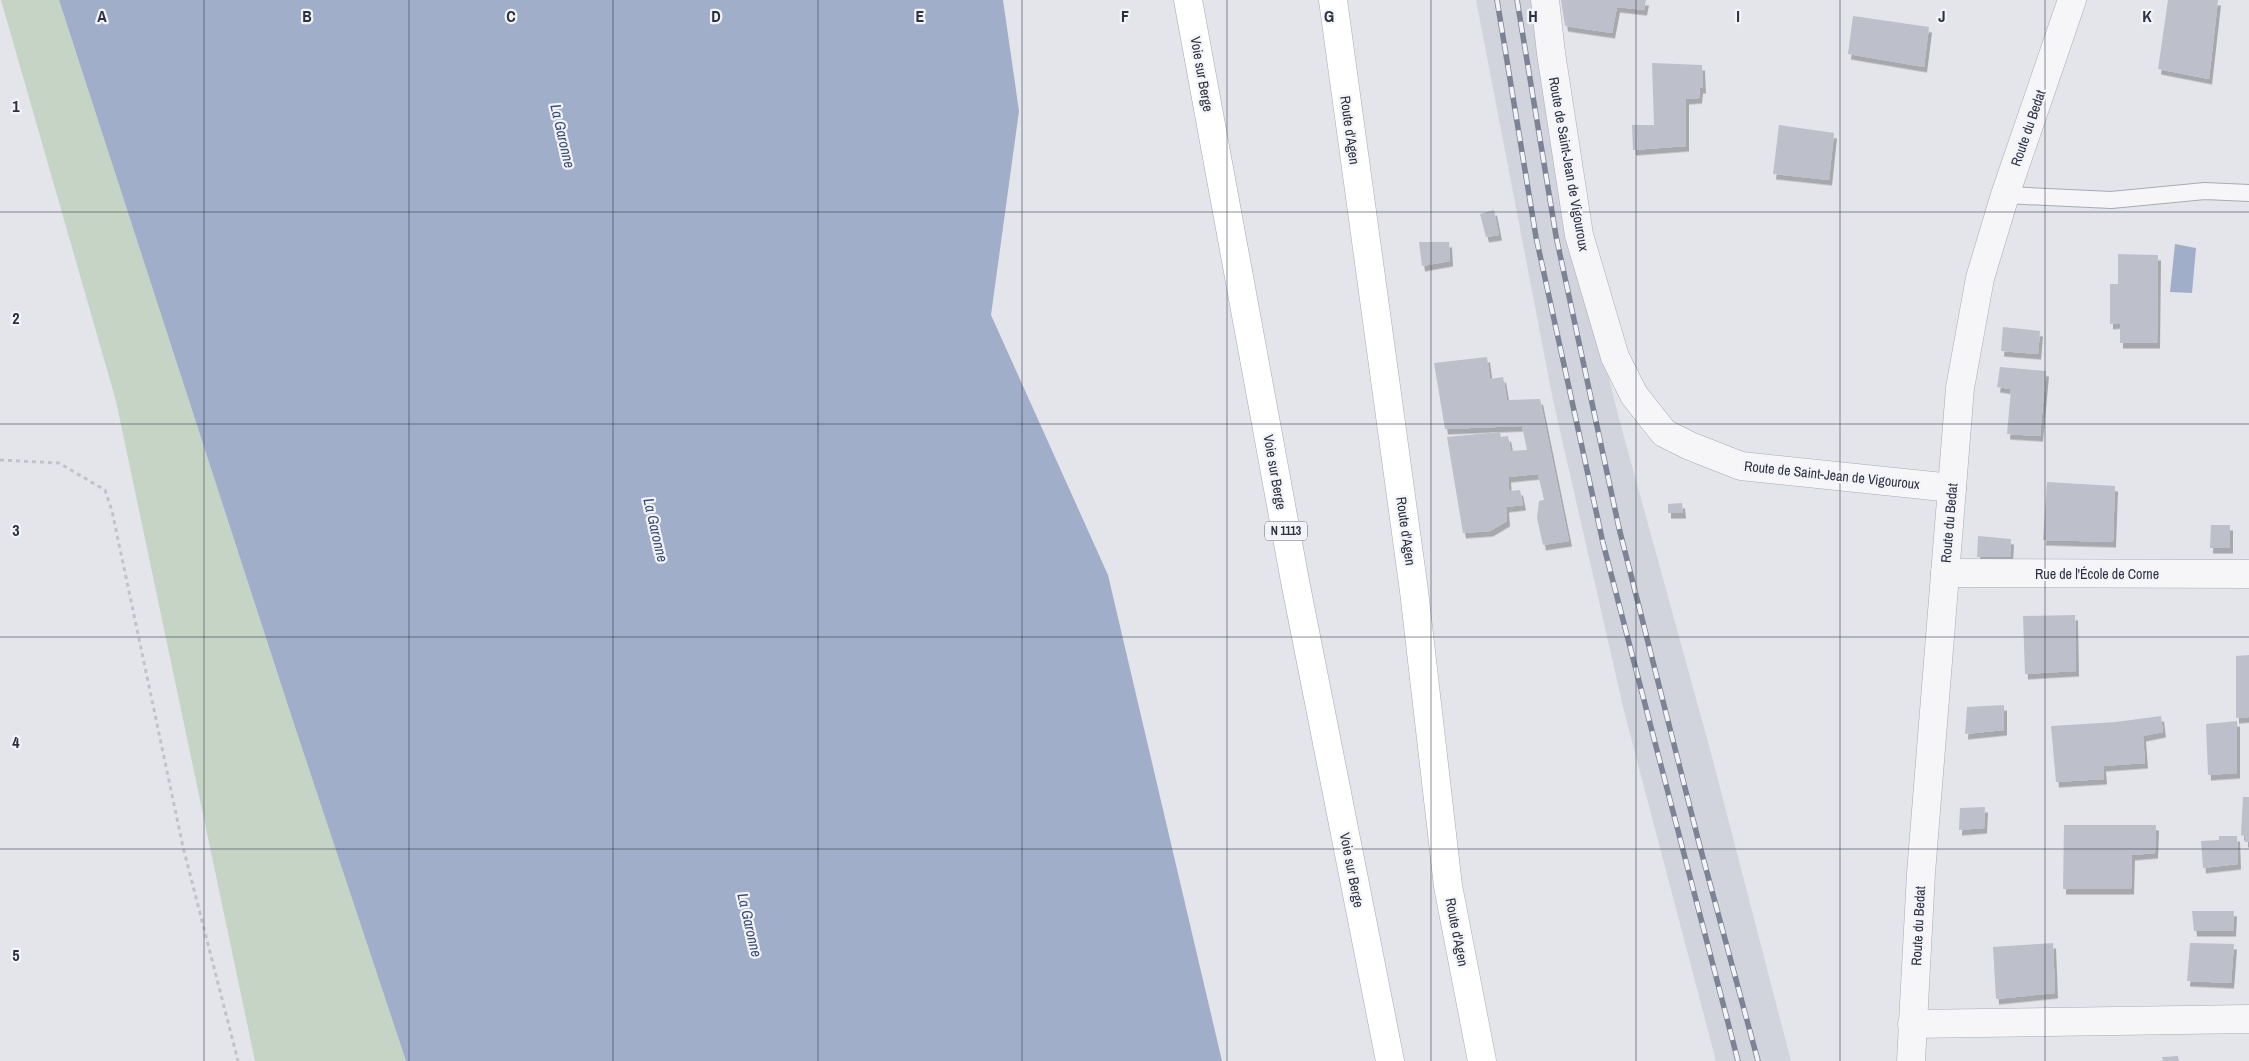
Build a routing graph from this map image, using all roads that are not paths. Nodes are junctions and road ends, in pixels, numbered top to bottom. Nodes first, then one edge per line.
1 (1188, 0) edge
2 (1333, 0) edge
3 (1545, 0) edge
4 (2072, 0) edge
5 (2249, 193) edge
6 (2005, 195) junction
7 (1952, 488) junction
8 (1945, 573) junction
9 (2249, 574) edge
10 (2249, 1019) edge
11 (1912, 1024) junction
12 (1390, 1061) edge
13 (1482, 1061) edge
14 (1911, 1061) edge

1 - 12 main road, Voie sur Berge / N 1113
2 - 13 main road, Route d'Agen
3 - 7 street, Route de Saint-Jean de Vigouroux
4 - 6 street, Route du Bedat
5 - 6 lane
6 - 7 street, Route du Bedat
7 - 8 street, Route du Bedat
8 - 9 street, Rue de l'École de Corne
8 - 11 street, Route du Bedat
10 - 11 street
11 - 14 street, Route du Bedat

